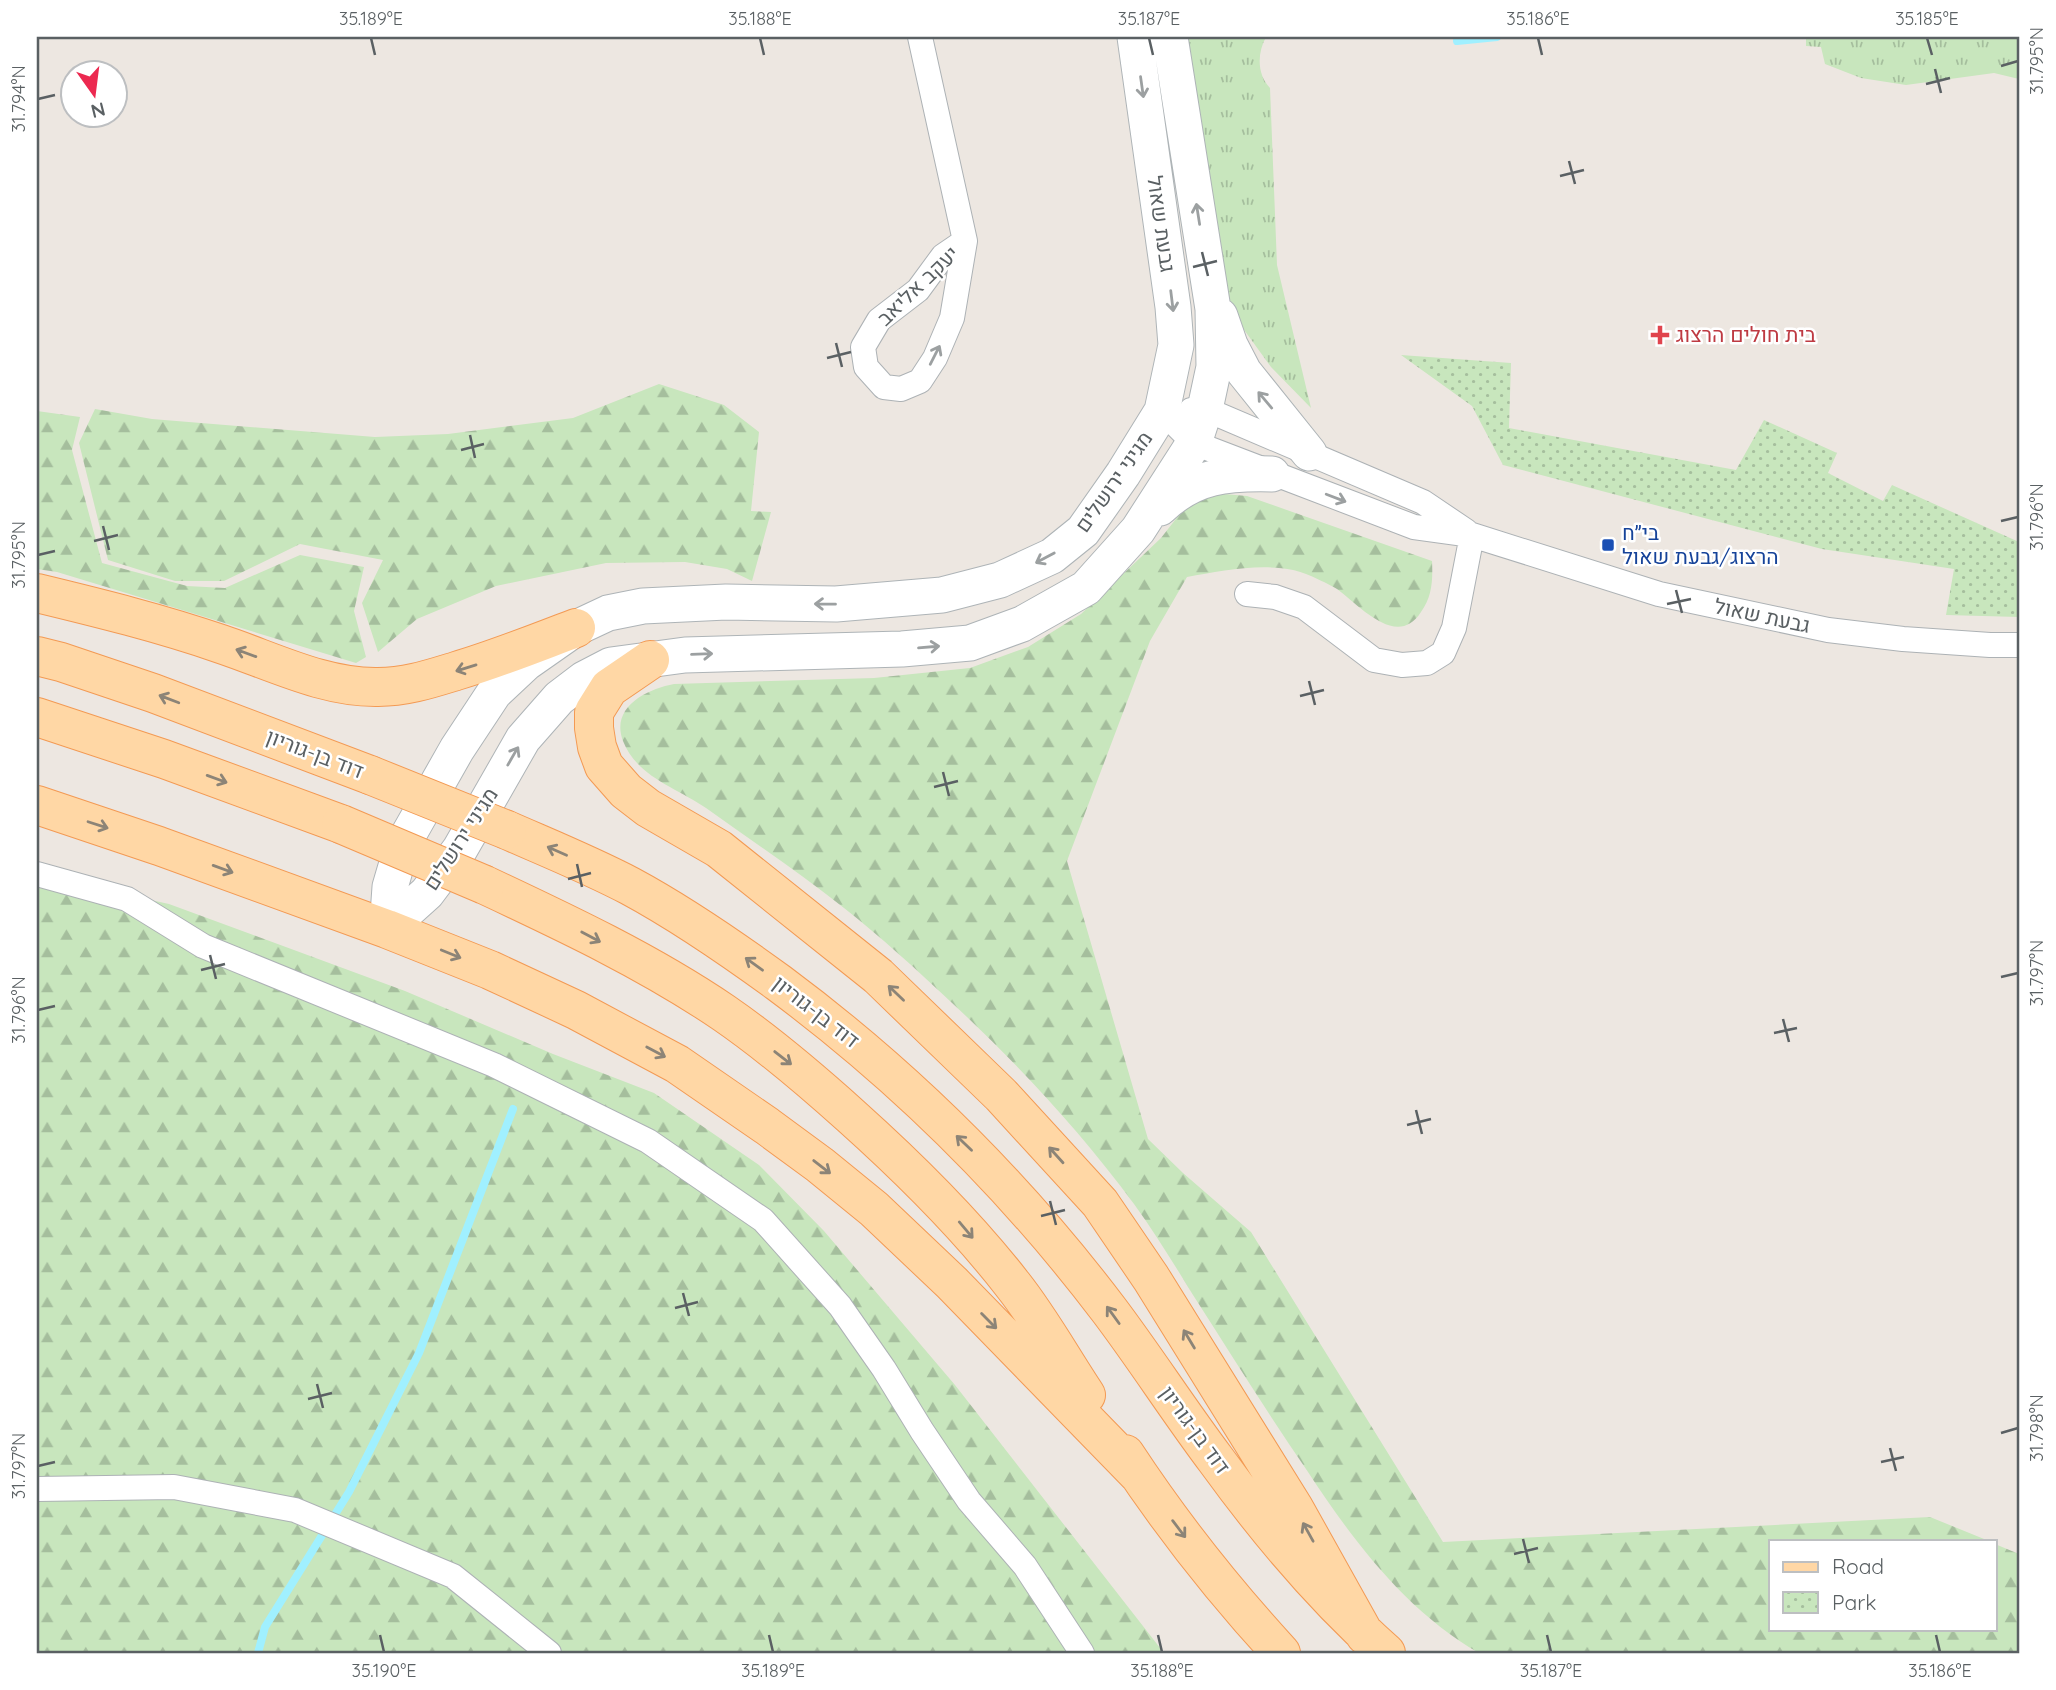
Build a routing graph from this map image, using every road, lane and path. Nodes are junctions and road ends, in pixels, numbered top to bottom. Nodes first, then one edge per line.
1 (920, 37) edge
2 (1135, 37) edge
3 (1170, 37) edge
4 (965, 242) junction
5 (1208, 282) junction
6 (1205, 410) junction
7 (1162, 411) junction
8 (1194, 443) junction
9 (1309, 453) junction
10 (1272, 474) junction
11 (1138, 530) junction
12 (1472, 535) junction
13 (37, 593) edge
14 (1247, 594) dead end
15 (576, 628) junction
16 (2019, 645) edge
17 (37, 656) edge
18 (650, 660) junction
19 (37, 717) edge
20 (37, 805) edge
21 (37, 874) edge
22 (387, 929) junction
23 (1138, 1474) junction
24 (37, 1489) edge
25 (1376, 1644) edge
26 (549, 1653) edge
27 (1082, 1653) edge
28 (1281, 1653) edge

1 - 4 street, יעקב אליאב
2 -> 7 street, גבעת שאול
5 -> 3 street, גבעת שאול
4 -> 4 street, יעקב אליאב
5 - 6 street, גבעת שאול
9 -> 5 street
6 - 7 street, גבעת שאול
6 - 8 street, גבעת שאול
6 - 9 street, גבעת שאול
7 - 8 street, גבעת שאול
7 -> 15 street, מגיני ירושלים
8 - 10 street, גבעת שאול
8 - 11 street, מגיני ירושלים
9 - 12 street, גבעת שאול
10 - 11 street
10 -> 12 street, גבעת שאול
18 -> 11 street, מגיני ירושלים
12 - 14 street
12 - 16 street, גבעת שאול
15 -> 13 main road
15 - 22 street, מגיני ירושלים
25 -> 17 main road, דוד בן-גוריון, bridge
22 -> 18 street, מגיני ירושלים
25 -> 18 main road
19 -> 23 main road, bridge
20 -> 22 main road
21 - 27 street
22 -> 23 main road
23 -> 28 main road
24 - 26 street

